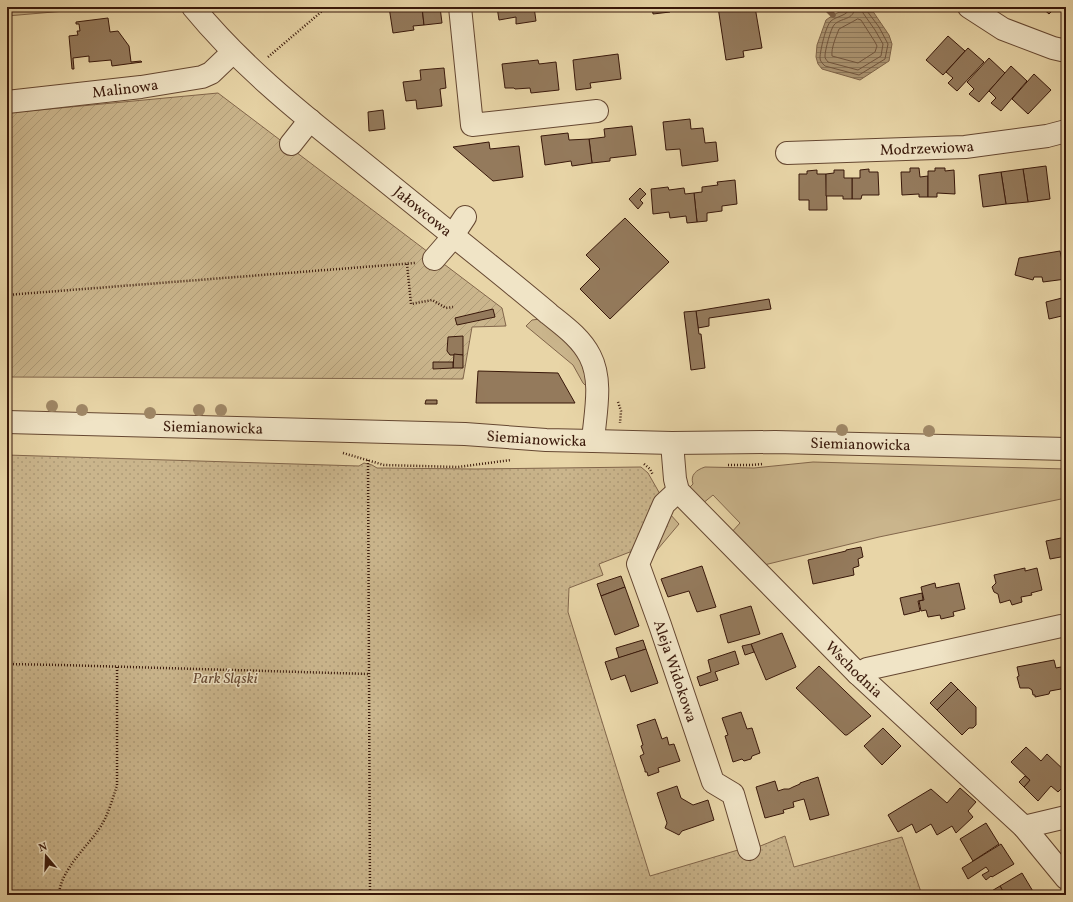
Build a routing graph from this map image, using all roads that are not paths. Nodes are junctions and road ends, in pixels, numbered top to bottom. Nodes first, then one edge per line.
1 (193, 7) edge
2 (460, 7) edge
3 (969, 7) edge
4 (1066, 50) edge
5 (233, 52) junction
6 (7, 102) edge
7 (597, 111) dead end
8 (310, 120) junction
9 (1066, 131) edge
10 (292, 144) dead end
11 (787, 152) dead end
12 (465, 217) dead end
13 (452, 235) junction
14 (427, 261) road end
15 (7, 422) edge
16 (593, 441) junction
17 (672, 443) junction
18 (1066, 449) edge
19 (678, 491) junction
20 (1061, 626) dead end
21 (858, 674) junction
22 (1066, 816) edge
23 (1024, 827) junction
24 (749, 849) dead end
25 (1066, 878) edge

1 - 5 street, Jałowcowa
2 - 7 street
3 - 4 street
5 - 6 street, Malinowa
5 - 8 street, Jałowcowa
8 - 10 street
8 - 13 street, Jałowcowa
9 - 11 street, Modrzewiowa
12 - 13 street
13 - 14 street
13 - 16 street, Jałowcowa
15 - 16 street, Siemianowicka
16 - 17 street, Siemianowicka
17 - 18 street, Siemianowicka
17 - 19 street
19 - 21 street, Wschodnia
19 - 24 street, Aleja Widokowa
20 - 21 street
21 - 23 street, Wschodnia
22 - 23 street
23 - 25 street, Wschodnia

